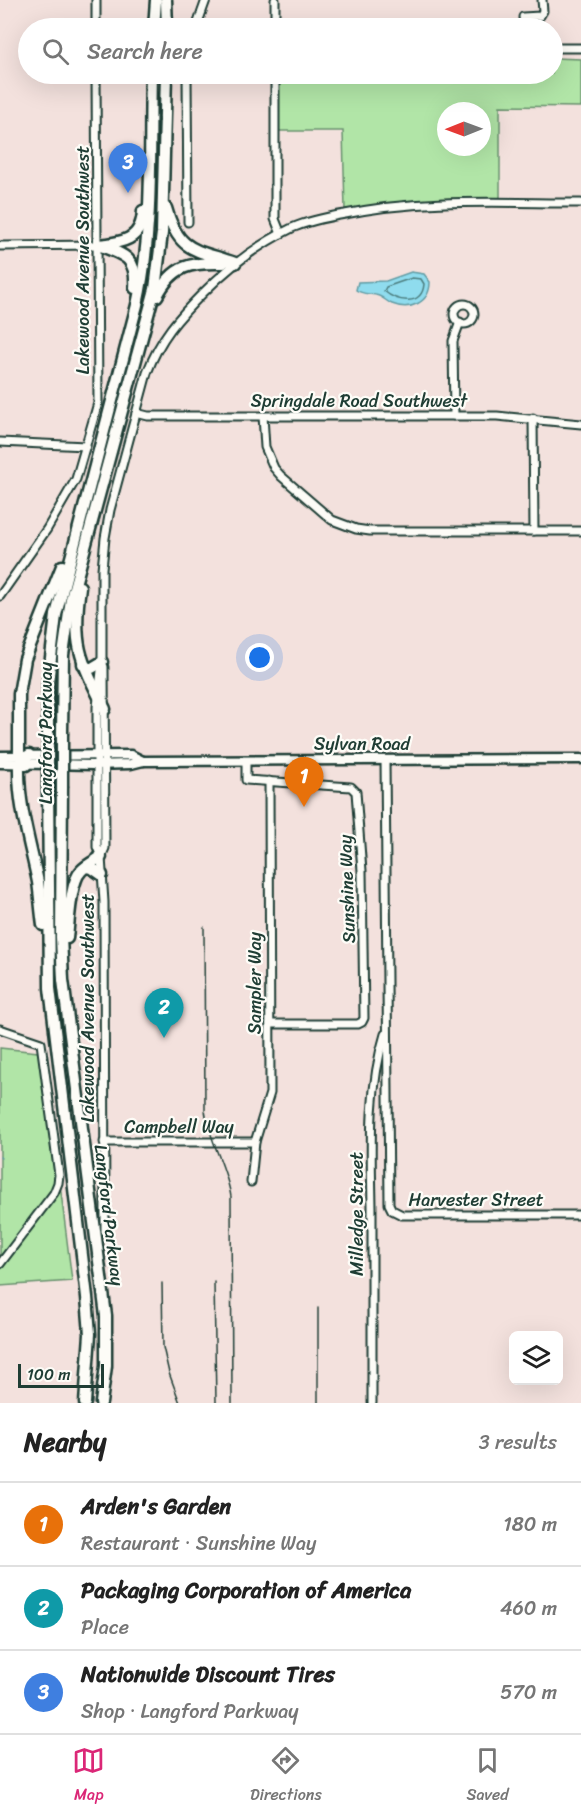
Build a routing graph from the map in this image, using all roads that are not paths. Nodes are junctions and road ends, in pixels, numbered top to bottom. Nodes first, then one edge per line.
1 (96, 0) edge
2 (150, 0) edge
3 (156, 0) edge
4 (206, 0) edge
5 (275, 0) edge
6 (542, 0) edge
7 (96, 18) edge
8 (151, 18) edge
9 (153, 18) edge
10 (200, 18) edge
11 (275, 18) edge
12 (523, 18) edge
13 (563, 48) edge
14 (581, 48) edge
15 (96, 84) edge
16 (152, 84) edge
17 (166, 84) edge
18 (187, 84) edge
19 (275, 84) edge
20 (149, 164) junction
21 (163, 197) junction
22 (581, 203) edge
23 (188, 222) dead end
24 (281, 234) junction
25 (98, 245) junction
26 (0, 246) edge
27 (235, 263) junction
28 (152, 305) junction
29 (133, 316) junction
30 (460, 322) dead end
31 (136, 413) junction
32 (263, 416) junction
33 (454, 416) junction
34 (533, 418) junction
35 (581, 424) edge
36 (0, 442) edge
37 (86, 446) junction
38 (83, 507) junction
39 (534, 531) junction
40 (581, 531) edge
41 (86, 545) junction
42 (0, 596) edge
43 (102, 662) junction
44 (83, 664) junction
45 (98, 695) junction
46 (105, 710) junction
47 (101, 755) junction
48 (0, 756) edge
49 (581, 759) edge
50 (23, 760) junction
51 (385, 760) junction
52 (143, 761) junction
53 (246, 761) junction
54 (0, 764) edge
55 (101, 765) junction
56 (269, 781) junction
57 (102, 857) junction
58 (86, 867) junction
59 (102, 875) junction
60 (63, 980) junction
61 (50, 988) junction
62 (270, 1024) junction
63 (387, 1026) junction
64 (0, 1029) edge
65 (104, 1142) junction
66 (255, 1142) junction
67 (251, 1182) dead end
68 (389, 1191) joint
69 (581, 1215) edge
70 (105, 1231) dead end
71 (0, 1264) edge
72 (85, 1403) edge
73 (101, 1403) edge
74 (372, 1403) edge

1 - 7 street
2 - 8 highway
3 - 9 highway
4 - 10 street
5 - 11 street
6 - 12 street
13 - 14 street
15 - 25 street, Lakewood Avenue Southwest
16 - 20 highway, Langford Parkway
17 - 21 highway, Langford Parkway
18 - 23 street
19 - 24 street
20 - 25 highway
20 - 29 highway, Langford Parkway
21 - 27 highway
21 - 28 highway, Langford Parkway
22 - 24 street, Lakewood Avenue Southwest
24 - 27 street, Lakewood Avenue Southwest
25 - 26 street
25 - 29 highway
25 - 37 street, Lakewood Avenue Southwest
27 - 28 highway
27 - 31 street, Lakewood Avenue Southwest
28 - 41 highway, Langford Parkway
29 - 38 highway, Langford Parkway
30 - 33 street
31 - 32 street, Springdale Road Southwest
31 - 43 street, Lakewood Avenue Southwest
32 - 33 street, Springdale Road Southwest
32 - 39 street
33 - 34 street, Springdale Road Southwest
34 - 35 street, Springdale Road Southwest
34 - 39 street
36 - 37 street
37 - 42 street, Lakewood Avenue Southwest
38 - 50 highway
38 - 61 highway, Langford Parkway, bridge
39 - 40 street
41 - 44 highway
41 - 60 highway, Langford Parkway, bridge
43 - 44 highway
43 - 45 street, Lakewood Avenue Southwest
43 - 46 street, Lakewood Avenue Southwest
44 - 45 highway
45 - 46 highway
45 - 47 street, Lakewood Avenue Southwest
46 - 47 street, Lakewood Avenue Southwest
47 - 50 main road, Sylvan Road
47 - 52 main road, Sylvan Road
47 - 55 street, Lakewood Avenue Southwest
48 - 50 main road, Sylvan Road
49 - 51 main road, Sylvan Road
50 - 54 main road, Sylvan Road
50 - 55 main road, Sylvan Road
50 - 61 highway
51 - 53 main road, Sylvan Road
51 - 63 street, Milledge Street
52 - 53 main road, Sylvan Road
52 - 55 main road, Sylvan Road
53 - 56 street, Sunshine Way
55 - 57 street, Lakewood Avenue Southwest
56 - 62 street, Sampler Way
56 - 62 street, Sunshine Way
57 - 58 highway
57 - 59 street, Lakewood Avenue Southwest
58 - 59 highway
58 - 60 highway
59 - 65 street, Lakewood Avenue Southwest
60 - 73 highway, Langford Parkway
61 - 72 highway, Langford Parkway
62 - 66 street, Sampler Way
63 - 68 street, Milledge Street
63 - 74 street, Milledge Street
64 - 71 street, Lakewood Avenue Southwest
65 - 66 street, Campbell Way
65 - 70 street, Lakewood Avenue Southwest
66 - 67 street, Sampler Way
68 - 69 street, Harvester Street

